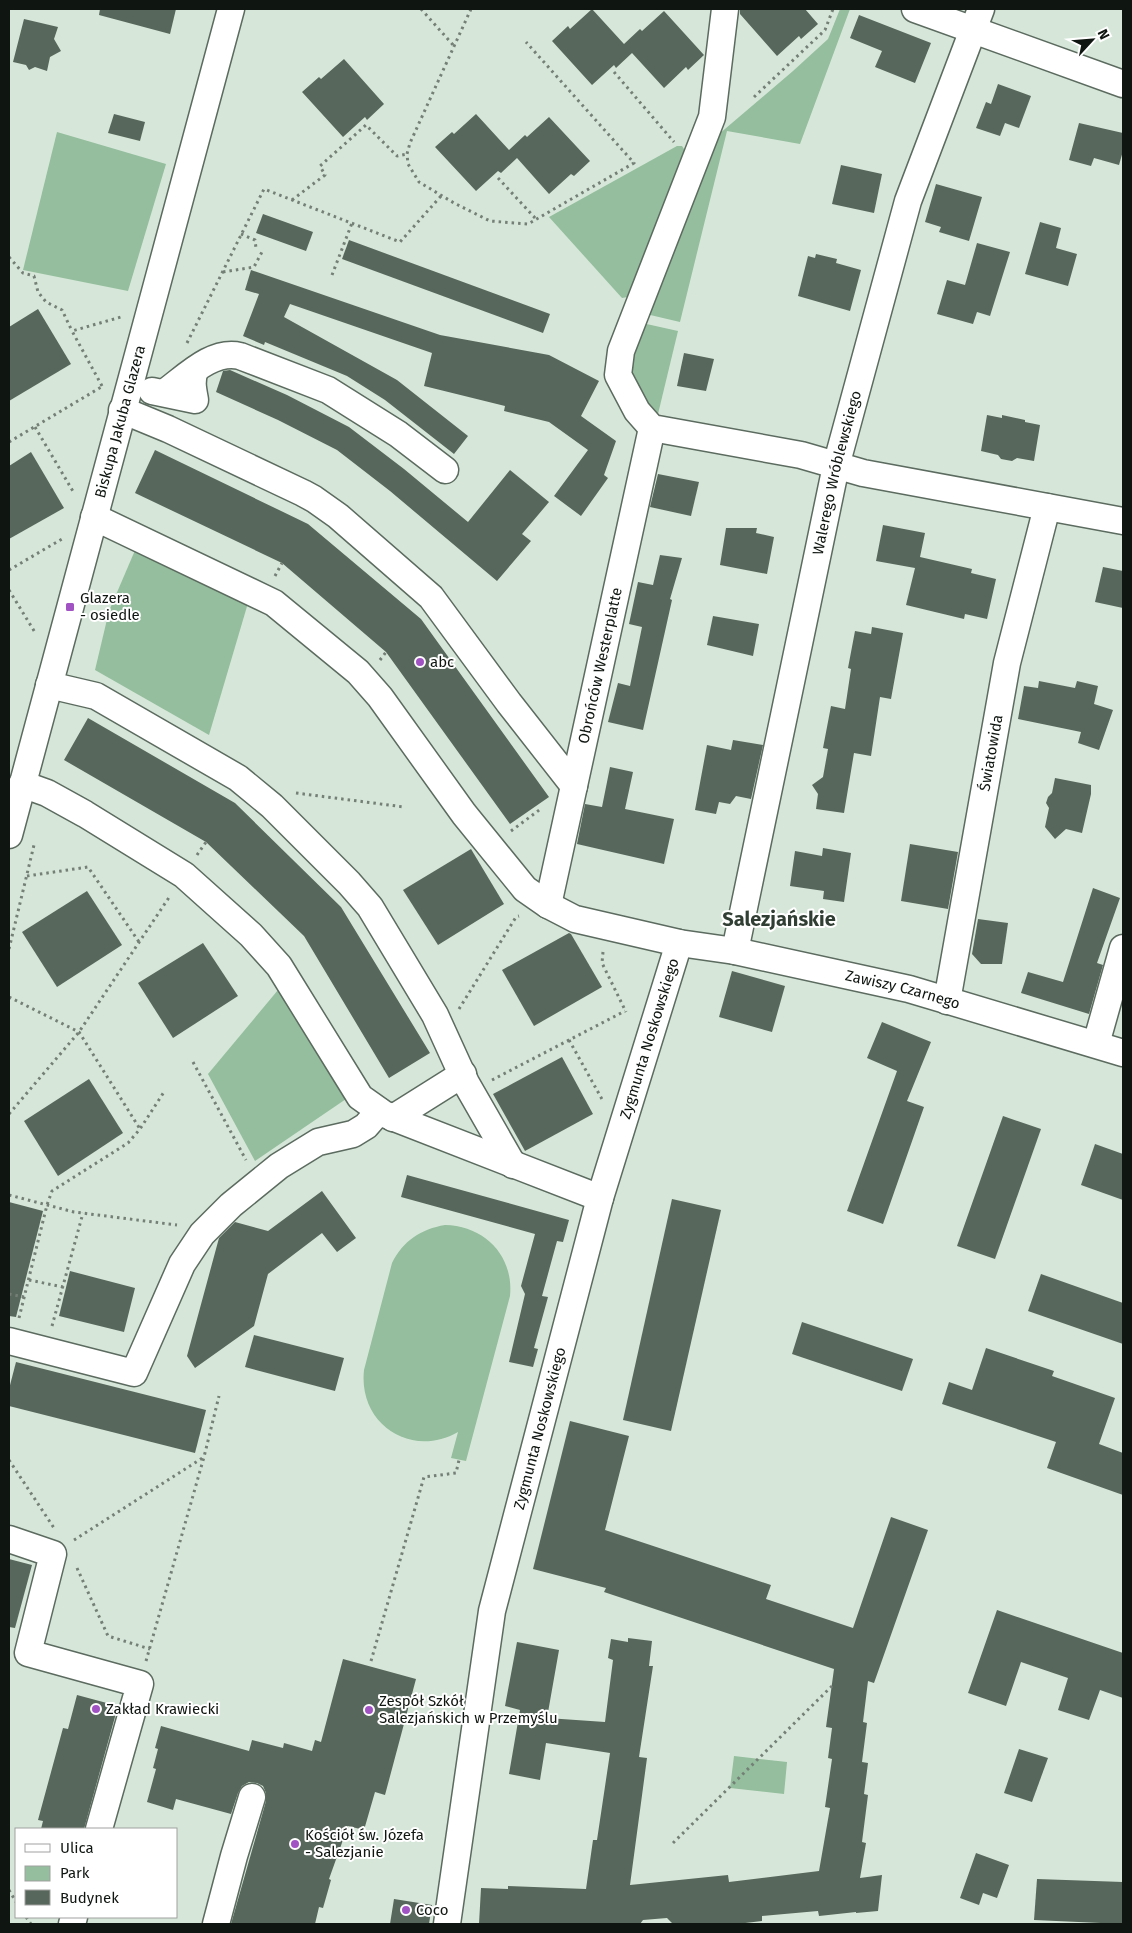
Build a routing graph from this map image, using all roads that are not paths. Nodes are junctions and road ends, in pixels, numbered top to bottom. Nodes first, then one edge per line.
1 (231, 9) edge
2 (725, 9) edge
3 (915, 9) edge
4 (977, 19) edge
5 (1123, 84) edge
6 (121, 395) junction
7 (652, 428) junction
8 (836, 466) junction
9 (446, 470) dead end
10 (1047, 507) junction
11 (94, 516) junction
12 (1123, 522) edge
13 (48, 685) junction
14 (22, 784) junction
15 (574, 786) junction
16 (9, 835) edge
17 (548, 905) junction
18 (679, 943) junction
19 (1123, 948) edge
20 (735, 951) junction
21 (947, 1000) junction
22 (1096, 1044) junction
23 (1123, 1053) edge
24 (463, 1074) junction
25 (386, 1115) junction
26 (513, 1165) junction
27 (600, 1198) junction
28 (11, 1342) edge
29 (9, 1539) edge
30 (252, 1797) dead end
31 (99, 1828) edge
32 (216, 1924) edge
33 (447, 1924) edge

1 - 6 street, Biskupa Jakuba Glazera
2 - 7 street
3 - 4 street
4 - 5 street
4 - 8 street, Walerego Wróblewskiego
6 - 9 street
6 - 11 street, Biskupa Jakuba Glazera
6 - 15 street
7 - 8 street
7 - 15 street, Obrońców Westerplatte
8 - 10 street
8 - 20 street, Walerego Wróblewskiego
10 - 12 street
10 - 21 street, Światowida
11 - 13 street, Biskupa Jakuba Glazera
11 - 17 street, Zawiszy Czarnego
13 - 14 street, Biskupa Jakuba Glazera
13 - 24 street
14 - 16 street, Biskupa Jakuba Glazera
14 - 25 street
15 - 17 street, Obrońców Westerplatte
17 - 18 street, Zawiszy Czarnego
18 - 20 street, Zawiszy Czarnego
18 - 27 street, Zygmunta Noskowskiego
19 - 22 street
20 - 21 street, Zawiszy Czarnego
21 - 22 street, Zawiszy Czarnego
22 - 23 street, Zawiszy Czarnego
24 - 25 street
24 - 26 street
25 - 26 street
25 - 28 street
26 - 27 street
27 - 33 street, Zygmunta Noskowskiego
29 - 31 street
30 - 32 street

